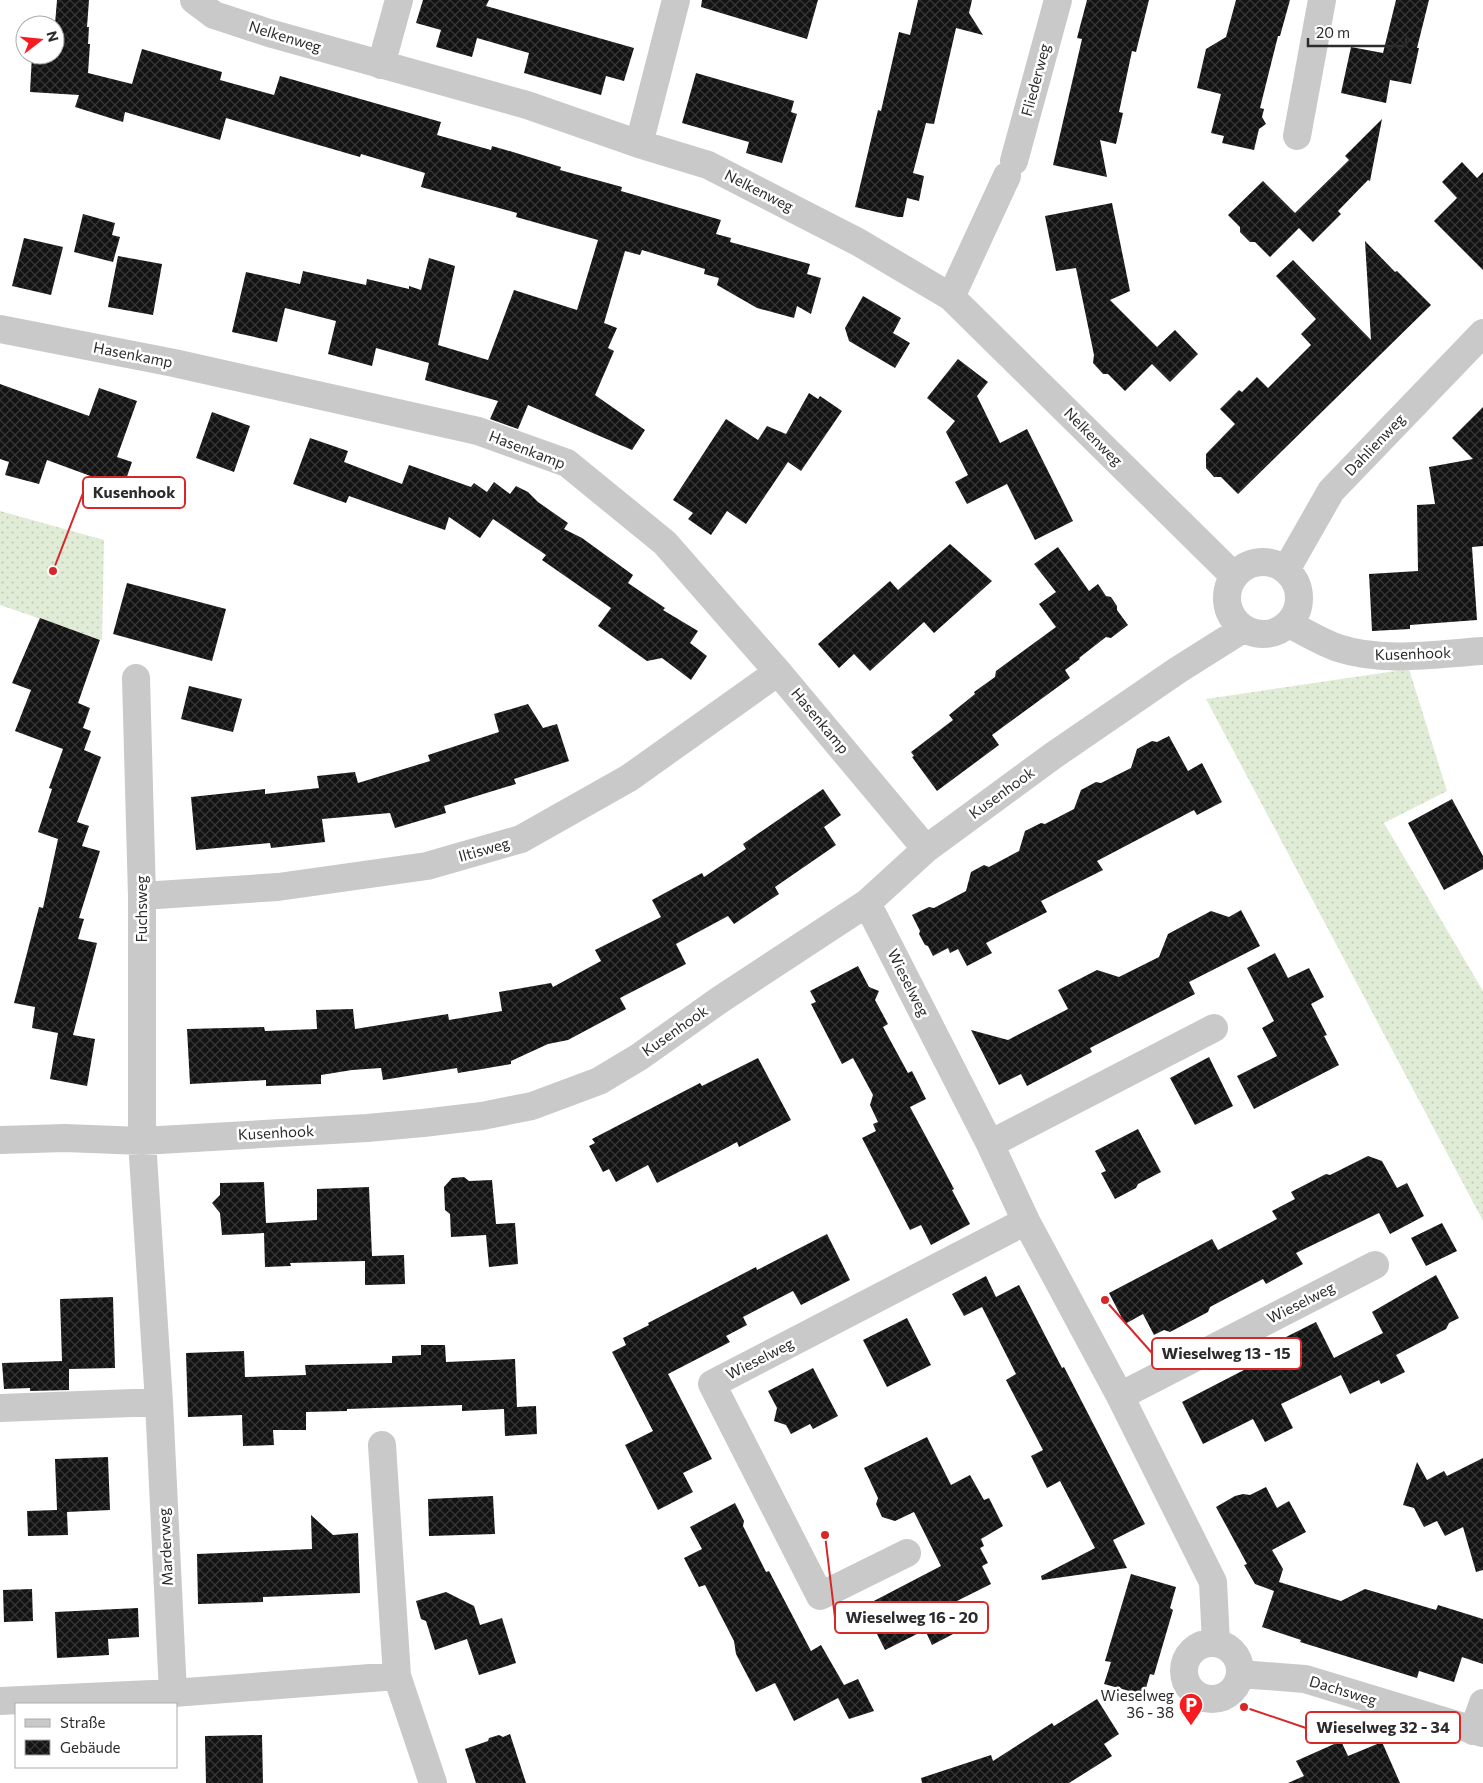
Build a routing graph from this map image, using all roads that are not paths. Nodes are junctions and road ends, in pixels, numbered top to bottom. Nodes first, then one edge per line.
1 (194, 0) edge
2 (400, 0) edge
3 (676, 0) edge
4 (1058, 0) edge
5 (1322, 0) edge
6 (381, 65) junction
7 (1297, 136) dead end
8 (639, 144) junction
9 (951, 298) junction
10 (0, 329) edge
11 (1483, 333) edge
12 (1286, 570) junction
13 (1234, 576) junction
14 (1289, 624) junction
15 (1243, 629) junction
16 (1483, 651) edge
17 (778, 672) junction
18 (136, 678) dead end
19 (926, 849) junction
20 (142, 896) junction
21 (867, 903) junction
22 (1214, 1028) dead end
23 (0, 1140) edge
24 (142, 1141) junction
25 (990, 1144) junction
26 (1026, 1221) junction
27 (1375, 1265) dead end
28 (1120, 1396) junction
29 (159, 1402) junction
30 (0, 1408) edge
31 (382, 1445) dead end
32 (907, 1553) dead end
33 (1216, 1643) junction
34 (1240, 1674) junction
35 (398, 1676) junction
36 (174, 1693) junction
37 (0, 1701) edge
38 (1483, 1704) edge
39 (1478, 1732) edge
40 (434, 1783) edge

1 - 6 street, Nelkenweg
2 - 6 street
3 - 8 street
4 - 9 street, Fliederweg
5 - 7 street
6 - 8 street, Nelkenweg
8 - 9 street, Nelkenweg
9 - 13 street, Nelkenweg
10 - 17 street, Hasenkamp
11 - 12 street, Dahlienweg
12 - 13 street
12 - 14 street
13 - 15 street
14 - 15 street
14 - 16 street, Kusenhook
15 - 19 street, Kusenhook
17 - 19 street, Hasenkamp
17 - 20 street, Iltisweg
18 - 20 street, Fuchsweg
19 - 21 street, Kusenhook
20 - 24 street, Fuchsweg
21 - 24 street, Kusenhook
21 - 25 street, Wieselweg
22 - 25 street
23 - 24 street, Kusenhook
24 - 29 street, Marderweg
25 - 26 street, Wieselweg
26 - 28 street, Wieselweg
26 - 32 street, Wieselweg
27 - 28 street, Wieselweg
28 - 33 street, Wieselweg
29 - 30 street
29 - 36 street, Marderweg
31 - 35 street
33 - 34 street
33 - 34 street
34 - 39 street, Dachsweg
35 - 36 street
35 - 40 street
36 - 37 street
38 - 39 street, Dachsweg

